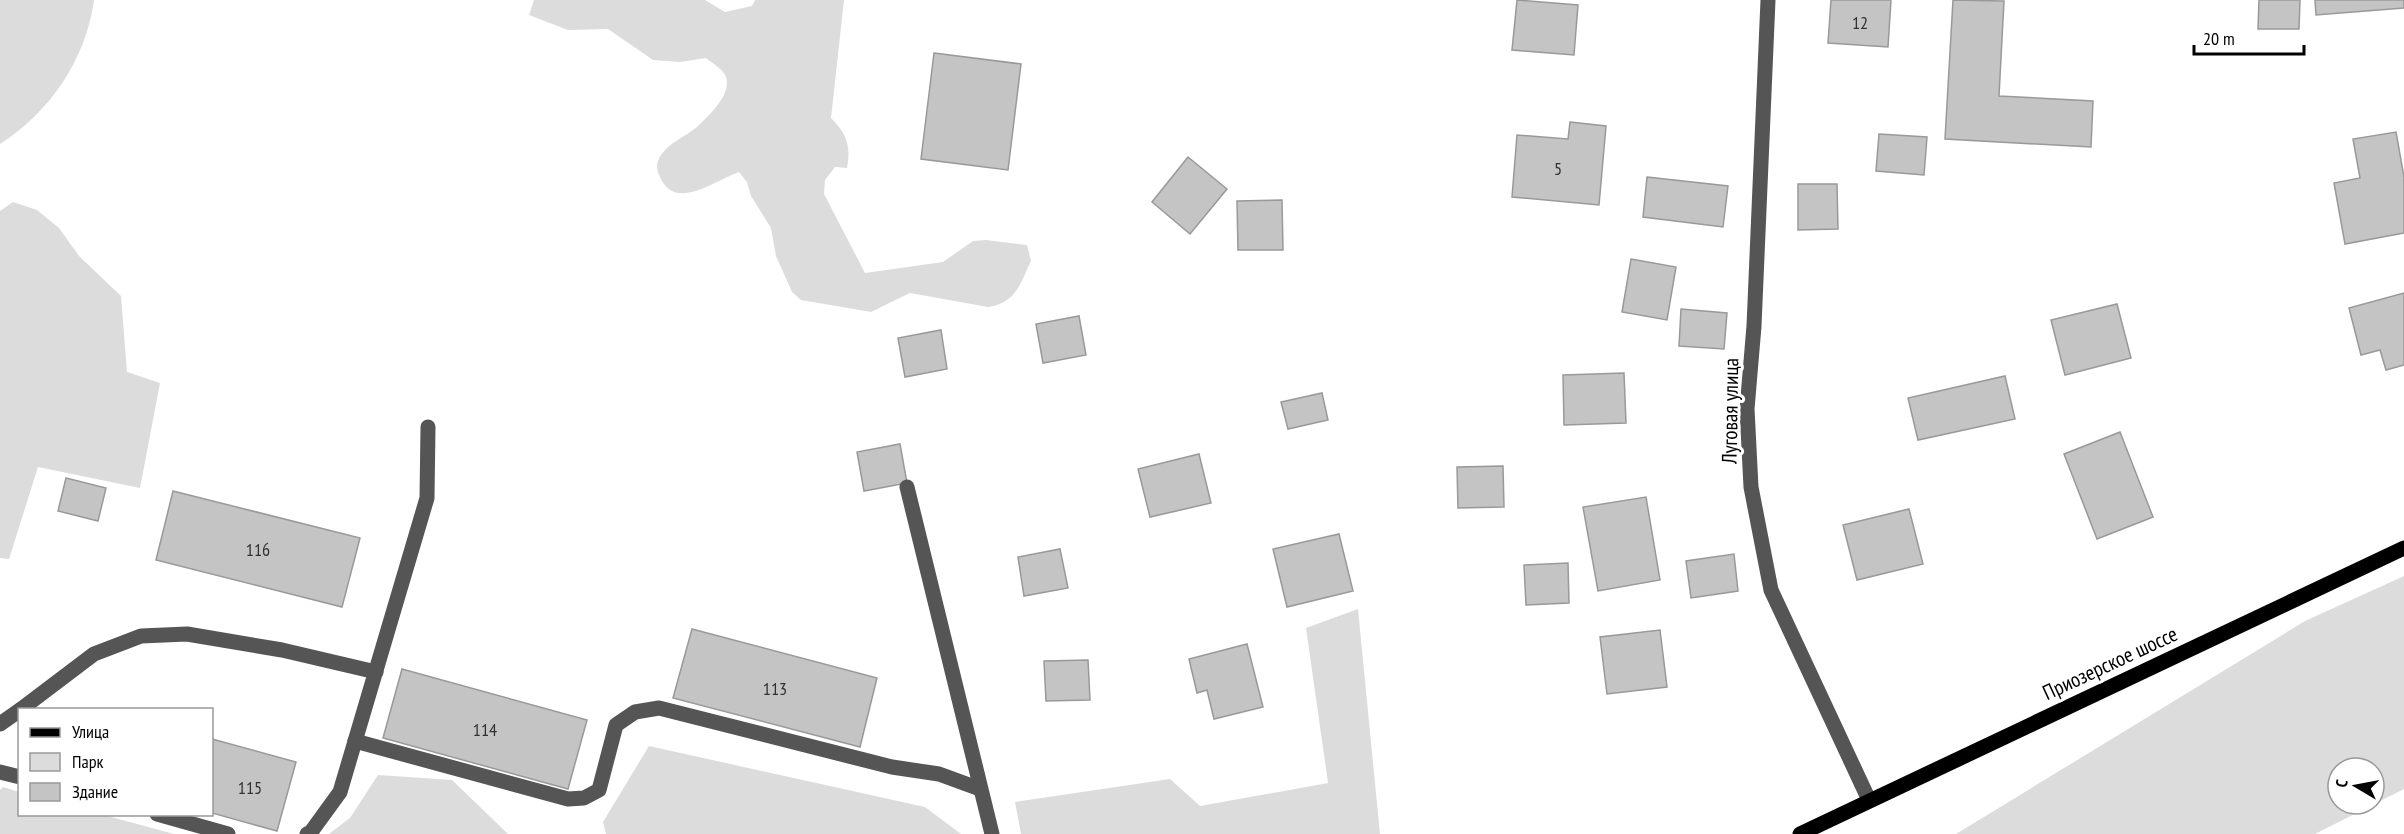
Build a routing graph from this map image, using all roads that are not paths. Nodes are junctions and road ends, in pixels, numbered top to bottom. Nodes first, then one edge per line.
1 (1768, 0) edge
2 (428, 427) dead end
3 (907, 487) dead end
4 (2404, 548) edge
5 (376, 672) junction
6 (23, 708) edge
7 (18, 711) edge
8 (0, 724) edge
9 (355, 741) junction
10 (0, 772) edge
11 (18, 776) edge
12 (980, 789) junction
13 (1869, 800) junction
14 (164, 816) edge
15 (228, 834) edge
16 (307, 834) edge
17 (992, 834) edge
18 (1800, 834) edge

1 - 13 street, Луговая улица
2 - 5 street
3 - 12 street
4 - 13 main road, Приозерское шоссе
5 - 6 street
5 - 9 street
7 - 8 street
9 - 12 street
9 - 16 street
10 - 11 street
12 - 17 street
13 - 18 main road, Приозерское шоссе
14 - 15 street

